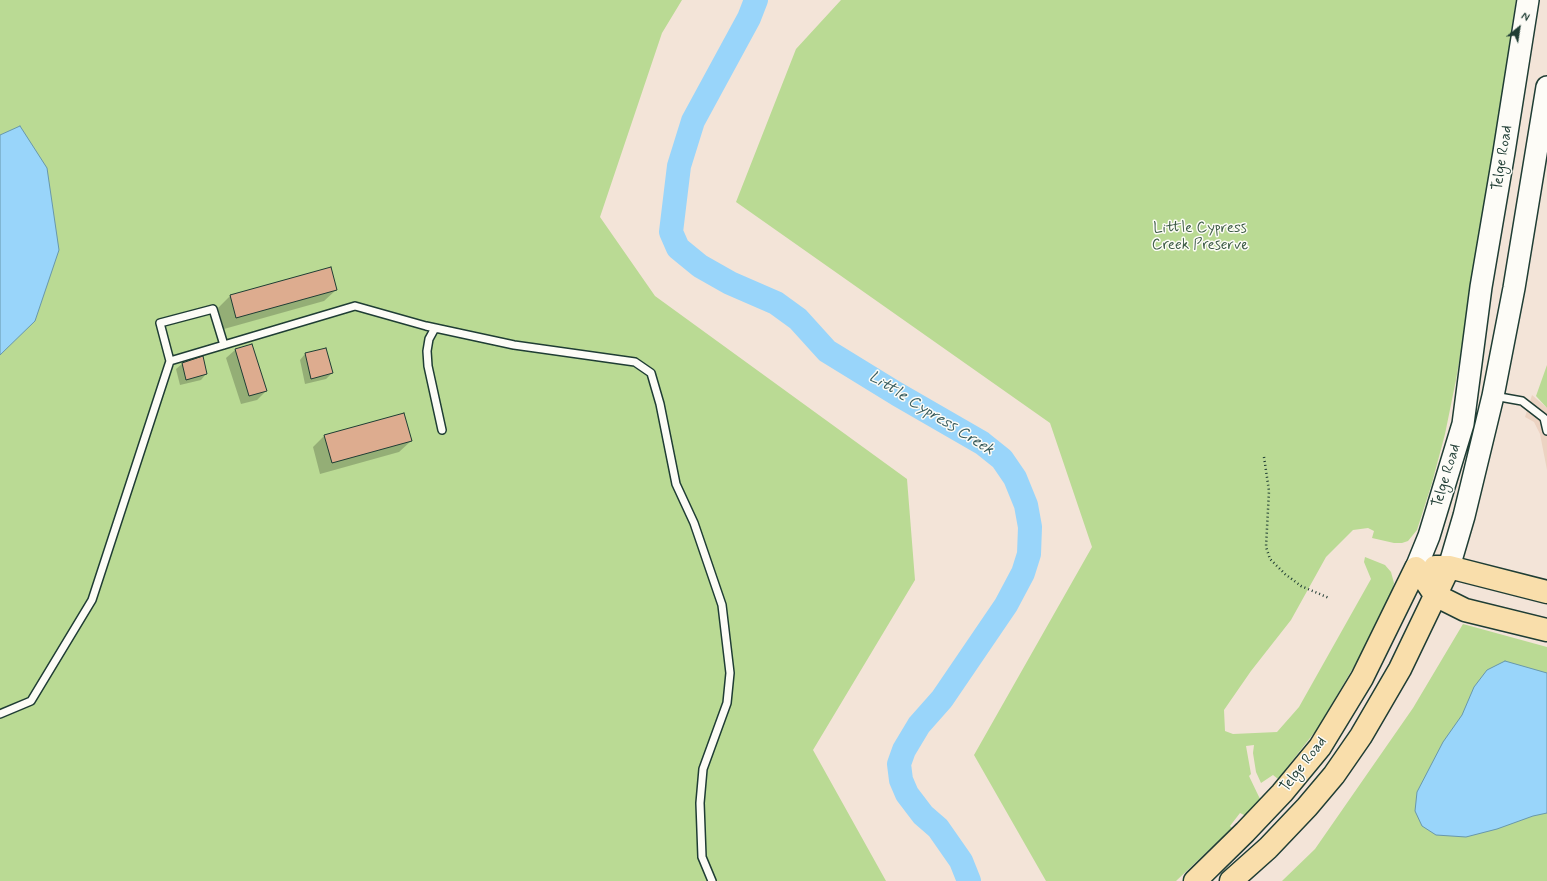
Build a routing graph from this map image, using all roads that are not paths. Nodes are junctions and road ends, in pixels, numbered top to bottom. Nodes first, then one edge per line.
1 (1528, 1) edge
2 (1547, 86) edge
3 (435, 328) junction
4 (224, 345) junction
5 (170, 361) junction
6 (1493, 396) junction
7 (1546, 418) edge
8 (442, 430) dead end
9 (1547, 431) edge
10 (1448, 566) junction
11 (1416, 568) junction
12 (1547, 592) edge
13 (1435, 595) junction
14 (1547, 630) edge
15 (0, 714) edge
16 (712, 881) edge
17 (1195, 881) edge
18 (1231, 881) edge

1 - 11 main road, Telge Road
2 - 6 main road, Telge Road
3 - 4 lane
3 - 8 lane
3 - 16 lane
4 - 5 lane
4 - 5 lane
5 - 15 lane
6 - 7 lane
6 - 10 main road, Telge Road
7 - 9 lane
10 - 11 main road
10 - 12 main road
10 - 13 main road, Telge Road
11 - 13 main road
11 - 17 main road, Telge Road
13 - 14 main road
13 - 18 main road, Telge Road

